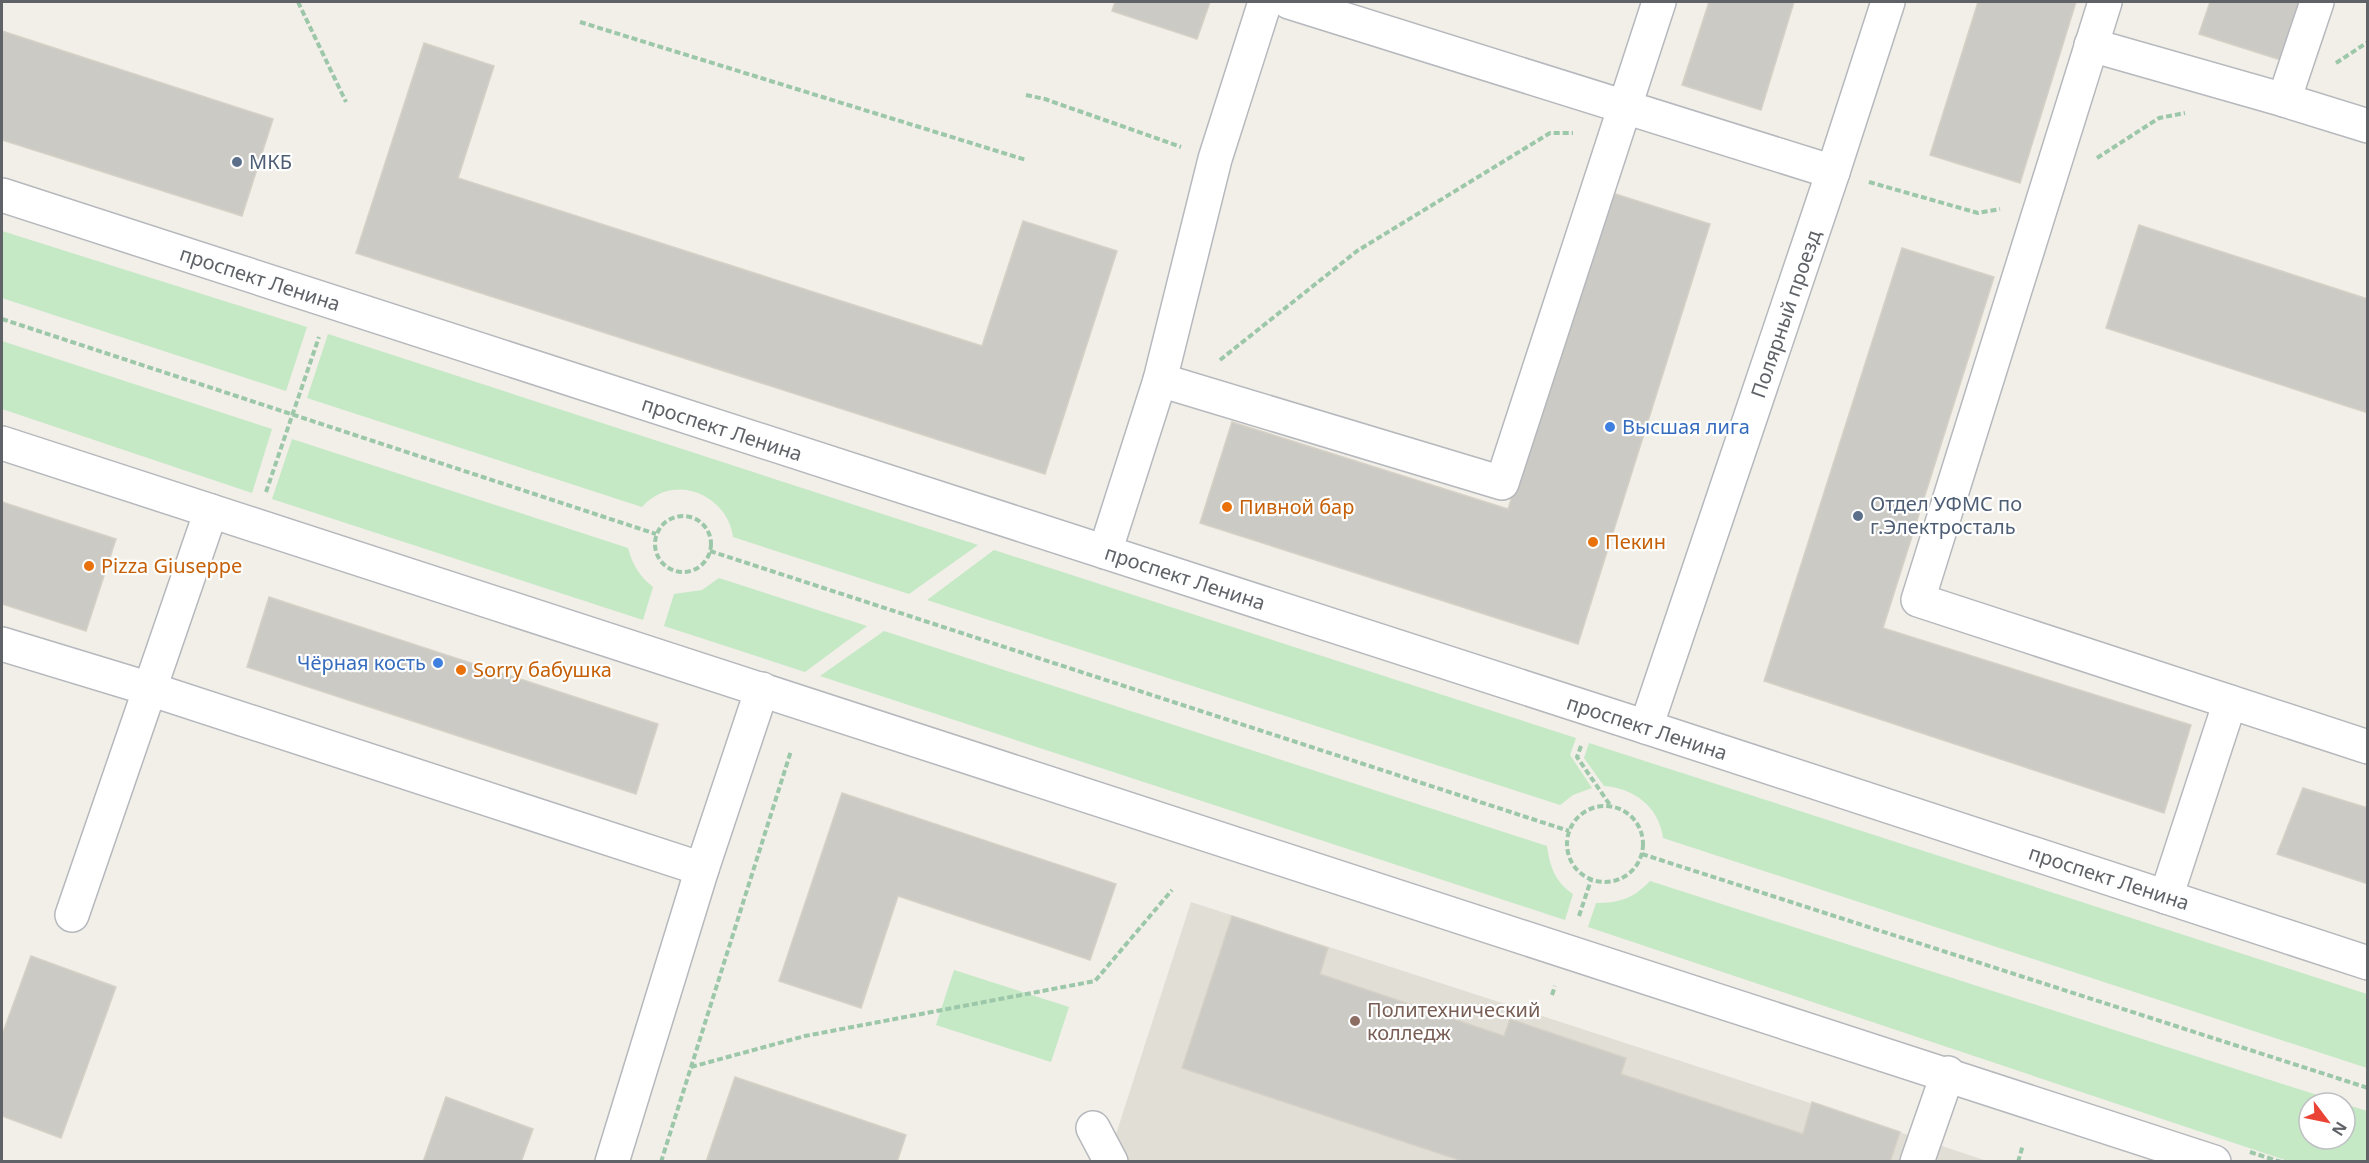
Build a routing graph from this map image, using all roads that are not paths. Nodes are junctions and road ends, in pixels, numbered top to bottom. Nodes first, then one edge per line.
1 (1265, 2) edge
2 (1289, 2) edge
3 (1659, 2) edge
4 (1888, 2) edge
5 (2104, 2) edge
6 (2317, 2) edge
7 (2091, 45) junction
8 (2284, 100) junction
9 (1620, 119) junction
10 (2367, 126) edge
11 (1833, 172) junction
12 (2, 195) edge
13 (1170, 383) junction
14 (2, 443) edge
15 (211, 511) junction
16 (1104, 552) junction
17 (2, 644) edge
18 (150, 689) junction
19 (762, 689) junction
20 (2230, 702) junction
21 (1647, 727) junction
22 (2367, 747) edge
23 (702, 869) junction
24 (2166, 897) junction
25 (72, 915) dead end
26 (2367, 963) edge
27 (1948, 1073) junction
28 (1093, 1128) dead end
29 (612, 1161) edge
30 (1111, 1161) edge
31 (1917, 1161) edge
32 (2214, 1161) edge

1 - 13 street
2 - 9 street
3 - 9 street
4 - 11 street, Полярный проезд
5 - 7 street
6 - 8 street
7 - 8 street
7 - 20 street
8 - 10 street
9 - 11 street
9 - 13 street
11 - 21 street, Полярный проезд
12 - 16 street, проспект Ленина
13 - 16 street
14 - 15 street
15 - 18 street
15 - 19 street
16 - 21 street, проспект Ленина
17 - 18 street
18 - 23 street
18 - 25 street
19 - 23 street
19 - 27 street
20 - 22 street
20 - 24 street
21 - 24 street, проспект Ленина
23 - 29 street
24 - 26 street, проспект Ленина
27 - 31 street
27 - 32 street
28 - 30 street

